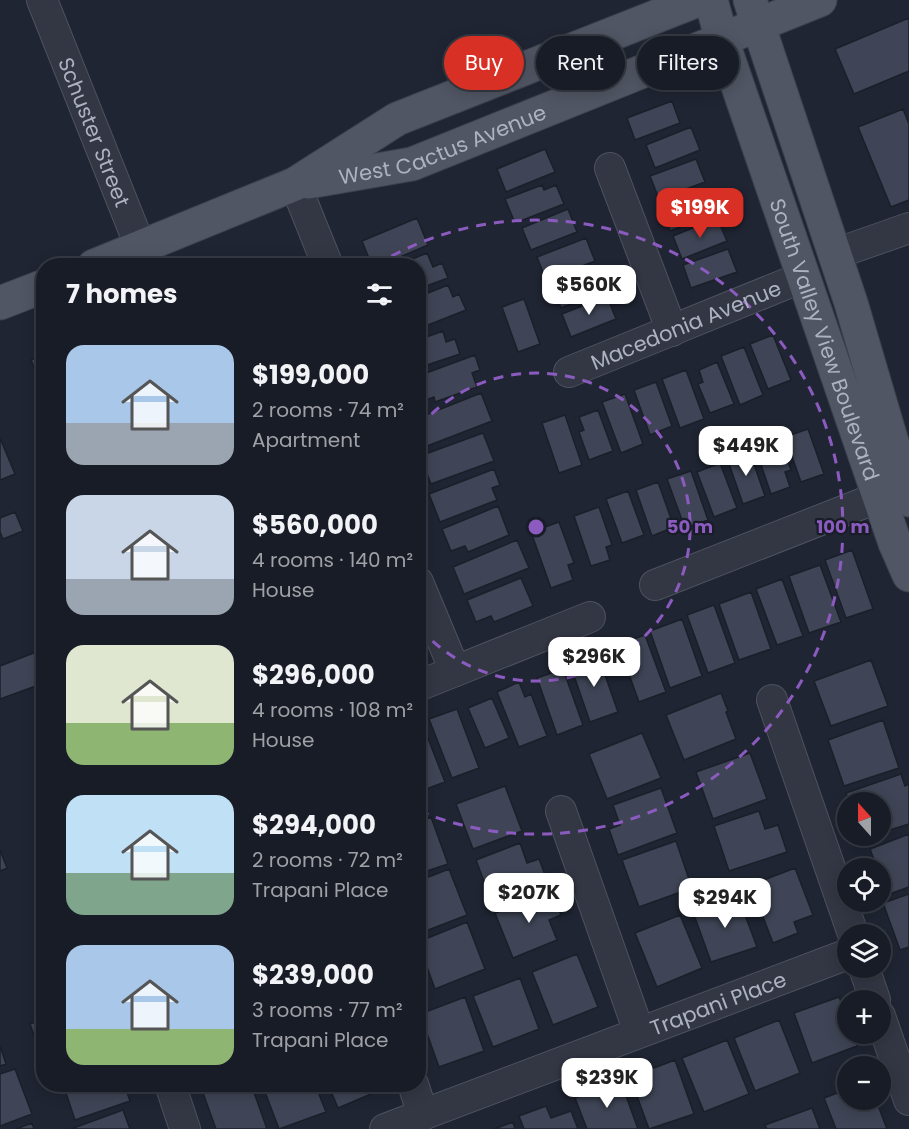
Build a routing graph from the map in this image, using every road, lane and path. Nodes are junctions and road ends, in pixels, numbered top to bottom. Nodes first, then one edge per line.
1 (42, 0) edge
2 (698, 0) edge
3 (711, 0) edge
4 (820, 0) edge
5 (754, 13) edge
6 (721, 36) edge
7 (727, 36) edge
8 (637, 74) edge
9 (739, 90) edge
10 (610, 168) dead end
11 (295, 184) junction
12 (909, 228) edge
13 (835, 254) junction
14 (145, 256) edge
15 (325, 258) edge
16 (803, 277) junction
17 (36, 289) edge
18 (0, 303) edge
19 (672, 331) junction
20 (569, 372) dead end
21 (894, 498) edge
22 (909, 575) edge
23 (655, 585) dead end
24 (426, 602) edge
25 (590, 617) dead end
26 (454, 671) junction
27 (426, 683) edge
28 (772, 700) dead end
29 (561, 811) dead end
30 (850, 924) edge
31 (837, 958) edge
32 (639, 1032) junction
33 (890, 1044) edge
34 (173, 1092) edge
35 (416, 1092) edge
36 (909, 1100) edge
37 (423, 1115) junction
38 (185, 1129) edge
39 (385, 1129) edge

1 - 14 street, Schuster Street
2 - 11 main road, West Cactus Avenue
3 - 6 main road, South Valley View Boulevard
4 - 5 main road, West Cactus Avenue
5 - 7 main road, West Cactus Avenue
5 - 13 main road, South Valley View Boulevard
8 - 11 main road, West Cactus Avenue
9 - 16 main road, South Valley View Boulevard
10 - 19 street
11 - 14 main road, West Cactus Avenue
11 - 15 street
12 - 13 street
13 - 21 main road, South Valley View Boulevard
16 - 19 street, Macedonia Avenue
16 - 21 main road, South Valley View Boulevard
17 - 18 main road
19 - 20 street, Macedonia Avenue
21 - 22 main road, South Valley View Boulevard
21 - 23 street
24 - 26 street
25 - 26 street
26 - 27 street
28 - 30 street
29 - 32 street
31 - 32 street, Trapani Place
32 - 37 street, Trapani Place
33 - 36 street
34 - 38 street
35 - 37 street
37 - 39 street, Trapani Place

